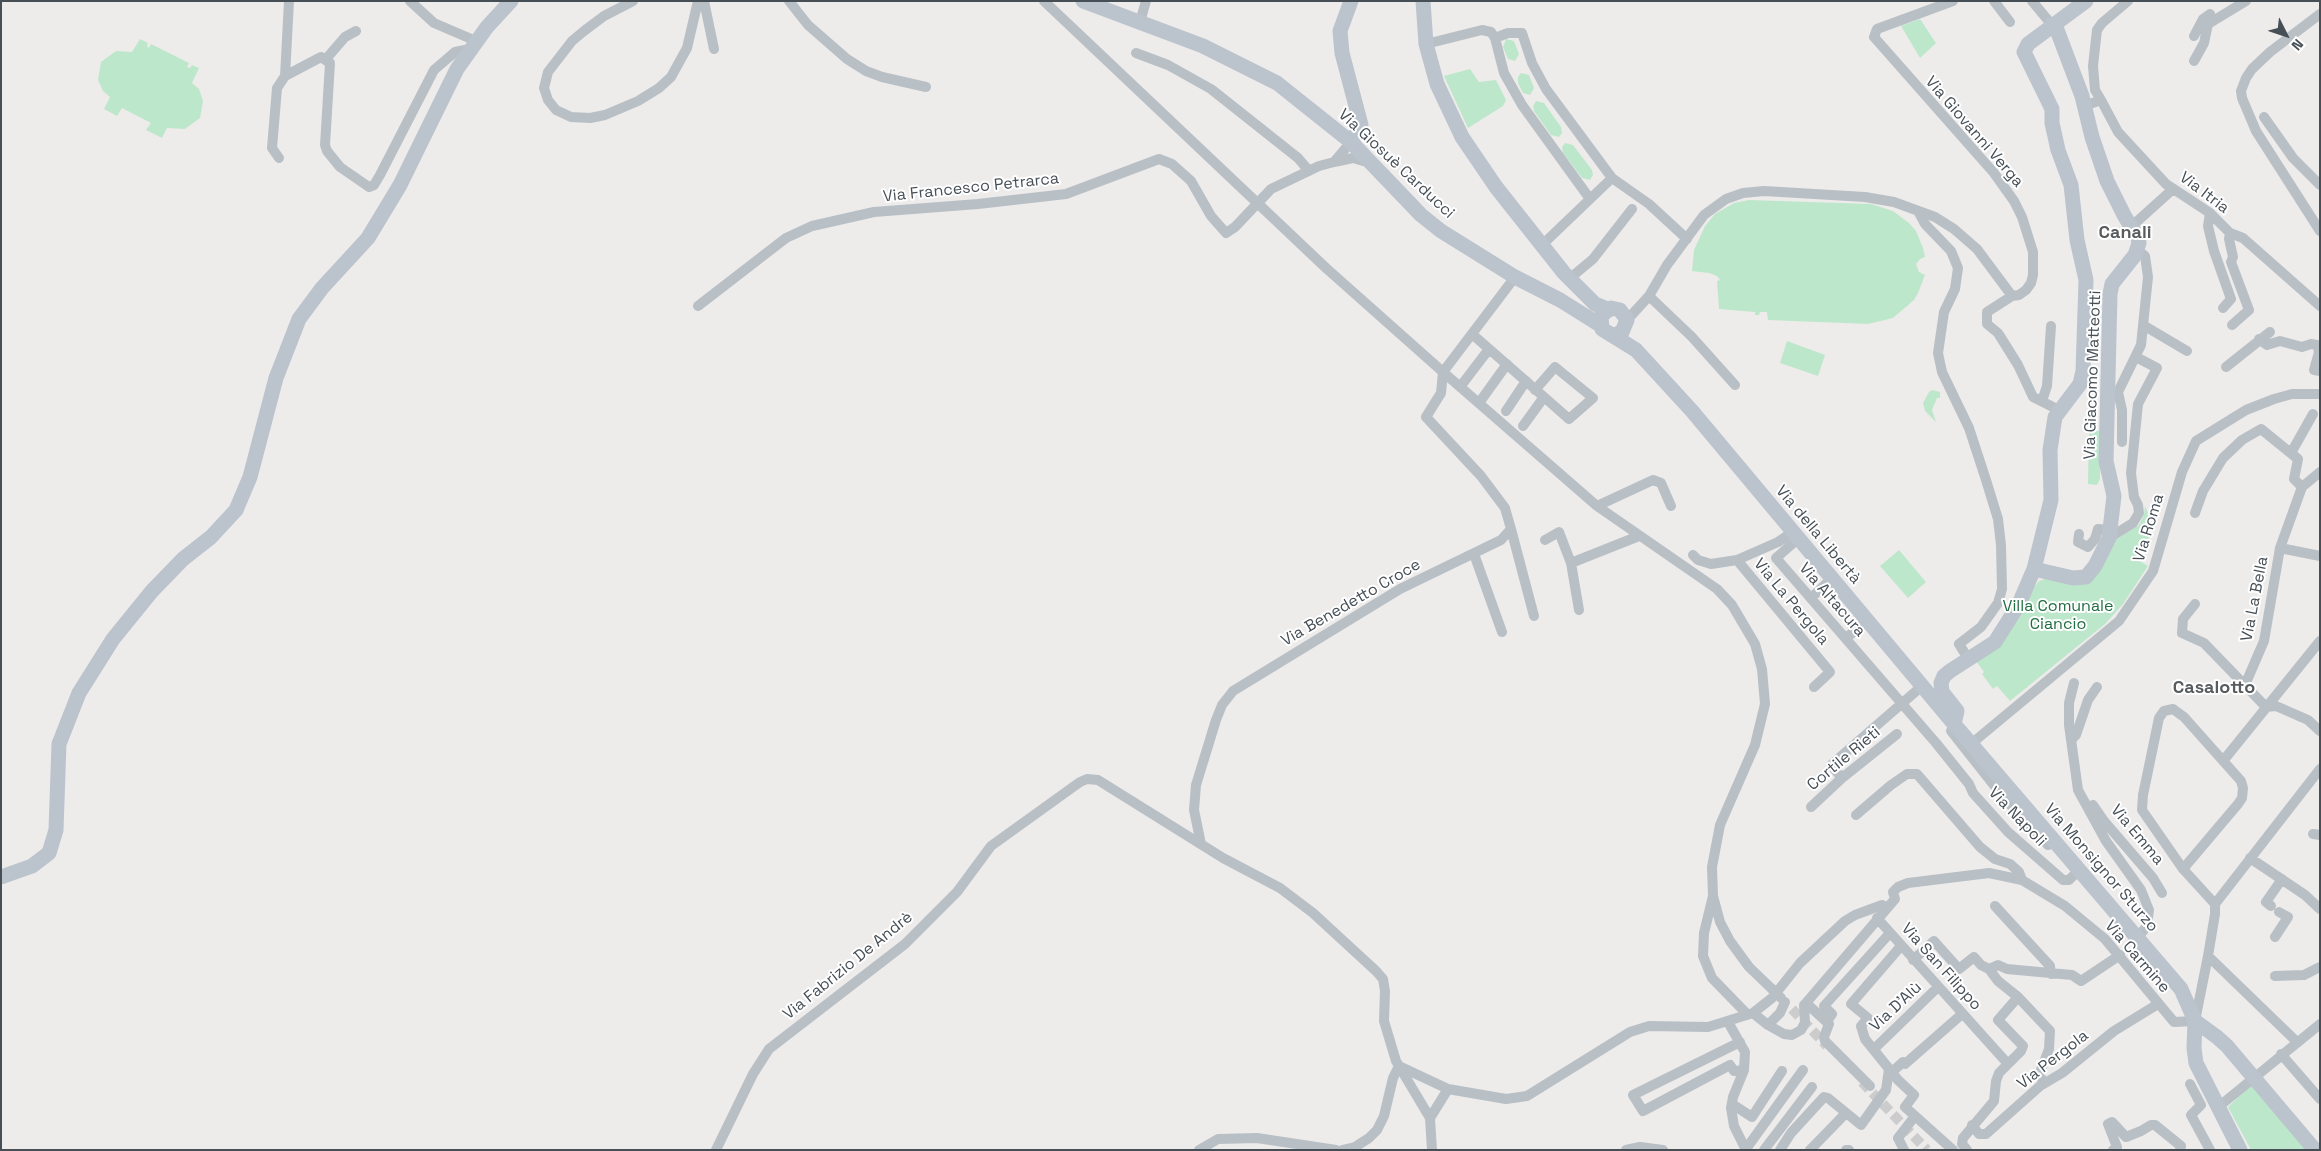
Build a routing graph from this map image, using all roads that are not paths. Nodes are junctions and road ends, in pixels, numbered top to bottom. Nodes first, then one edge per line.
1 (289, 1) edge
2 (410, 1) edge
3 (511, 1) edge
4 (633, 1) edge
5 (698, 1) edge
6 (704, 1) edge
7 (789, 1) edge
8 (1044, 1) edge
9 (1083, 1) edge
10 (1146, 1) edge
11 (1351, 1) edge
12 (1423, 1) edge
13 (1953, 1) edge
14 (1994, 1) edge
15 (2032, 1) edge
16 (2086, 1) edge
17 (2128, 1) edge
18 (2238, 1) edge
19 (2246, 1) edge
20 (2320, 14) edge
21 (1140, 22) junction
22 (2010, 22) dead end
23 (2052, 25) junction
24 (356, 31) dead end
25 (2194, 36) dead end
26 (1494, 38) junction
27 (1426, 44) junction
28 (473, 45) junction
29 (714, 49) dead end
30 (1136, 53) dead end
31 (326, 58) junction
32 (2194, 61) dead end
33 (285, 76) junction
34 (926, 87) dead end
35 (2100, 100) junction
36 (2084, 106) junction
37 (2264, 117) dead end
38 (1362, 125) junction
39 (1351, 142) junction
40 (279, 158) dead end
41 (1334, 162) junction
42 (1372, 163) junction
43 (1309, 171) junction
44 (1612, 178) junction
45 (2320, 185) edge
46 (2173, 190) junction
47 (1590, 199) junction
48 (1259, 203) junction
49 (1632, 209) dead end
50 (1918, 211) junction
51 (2210, 213) junction
52 (2132, 226) junction
53 (2320, 231) edge
54 (2230, 233) junction
55 (1687, 239) junction
56 (1542, 245) junction
57 (2138, 250) junction
58 (1515, 277) junction
59 (1569, 279) junction
60 (2245, 295) junction
61 (2012, 296) junction
62 (1647, 298) junction
63 (2232, 299) junction
64 (698, 306) dead end
65 (2320, 306) edge
66 (2223, 308) dead end
67 (1619, 321) junction
68 (2232, 325) dead end
69 (2051, 326) dead end
70 (2143, 326) junction
71 (2270, 332) dead end
72 (1472, 334) junction
73 (2259, 339) junction
74 (1489, 349) junction
75 (2187, 351) dead end
76 (2136, 356) junction
77 (1507, 364) junction
78 (2226, 366) dead end
79 (2319, 371) edge
80 (1443, 372) junction
81 (1526, 381) junction
82 (1735, 385) dead end
83 (1460, 387) junction
84 (1535, 390) junction
85 (2113, 393) junction
86 (2320, 394) edge
87 (1544, 397) junction
88 (2042, 401) junction
89 (1479, 403) junction
90 (1506, 411) dead end
91 (2059, 413) junction
92 (2313, 414) dead end
93 (1523, 426) dead end
94 (2122, 442) dead end
95 (2291, 454) junction
96 (2320, 472) edge
97 (2304, 484) junction
98 (1597, 506) junction
99 (1671, 506) dead end
100 (2196, 513) dead end
101 (1511, 529) junction
102 (2079, 534) dead end
103 (2110, 534) junction
104 (1796, 535) junction
105 (1640, 536) junction
106 (1545, 540) dead end
107 (2280, 548) junction
108 (1474, 554) junction
109 (1693, 555) dead end
110 (2320, 556) edge
111 (1736, 560) junction
112 (1571, 563) junction
113 (2034, 569) junction
114 (1832, 578) junction
115 (1811, 598) junction
116 (2195, 604) dead end
117 (1580, 610) dead end
118 (1534, 616) dead end
119 (1867, 621) junction
120 (1502, 632) dead end
121 (1846, 638) junction
122 (2320, 641) edge
123 (1969, 660) junction
124 (2074, 683) dead end
125 (2245, 685) junction
126 (1922, 686) junction
127 (1814, 687) dead end
128 (2097, 687) dead end
129 (1900, 705) junction
130 (2266, 707) junction
131 (1954, 728) junction
132 (2320, 731) edge
133 (1897, 734) dead end
134 (2071, 740) junction
135 (1936, 743) junction
136 (1971, 744) junction
137 (1943, 752) joint
138 (2223, 761) junction
139 (2320, 769) edge
140 (1842, 778) junction
141 (2084, 801) junction
142 (1811, 806) dead end
143 (1856, 815) dead end
144 (1200, 844) junction
145 (2250, 858) junction
146 (2075, 864) junction
147 (2184, 869) junction
148 (1, 877) edge
149 (2282, 879) junction
150 (2022, 880) junction
151 (2162, 893) dead end
152 (1713, 896) junction
153 (2215, 904) junction
154 (1995, 906) dead end
155 (1886, 907) junction
156 (2320, 909) edge
157 (1877, 918) junction
158 (1720, 922) junction
159 (1704, 933) junction
160 (1890, 933) junction
161 (2138, 937) junction
162 (2275, 937) dead end
163 (1901, 946) junction
164 (2120, 955) junction
165 (2208, 956) junction
166 (1913, 960) junction
167 (2320, 967) edge
168 (1988, 969) junction
169 (2051, 974) junction
170 (2274, 976) dead end
171 (1938, 988) junction
172 (2018, 997) junction
173 (1806, 1002) junction
174 (2158, 1004) junction
175 (1749, 1013) junction
176 (1962, 1014) junction
177 (1827, 1021) junction
178 (2195, 1021) junction
179 (1728, 1022) junction
180 (2320, 1024) edge
181 (1768, 1025) junction
182 (1740, 1042) junction
183 (2297, 1042) junction
184 (1874, 1049) junction
185 (2281, 1054) junction
186 (2008, 1064) junction
187 (1399, 1066) junction
188 (1744, 1070) junction
189 (1803, 1070) dead end
190 (1890, 1070) junction
191 (1782, 1071) dead end
192 (2254, 1076) junction
193 (2044, 1083) junction
194 (2190, 1084) dead end
195 (1870, 1086) tunnel mouth
196 (1812, 1087) dead end
197 (1448, 1089) junction
198 (2320, 1099) edge
199 (1732, 1104) junction
200 (2217, 1108) junction
201 (1846, 1113) junction
202 (1915, 1116) junction
203 (1430, 1118) junction
204 (1972, 1125) junction
205 (2181, 1148) edge
206 (716, 1150) edge
207 (1199, 1150) edge
208 (1336, 1150) edge
209 (1342, 1150) edge
210 (1432, 1150) edge
211 (1626, 1150) edge
212 (1663, 1150) edge
213 (1746, 1150) edge
214 (1764, 1150) edge
215 (1780, 1150) edge
216 (1810, 1150) edge
217 (1904, 1150) edge
218 (1953, 1150) edge
219 (1967, 1150) edge
220 (2113, 1150) edge
221 (2210, 1150) edge
222 (2240, 1150) edge
223 (2314, 1150) edge

1 - 33 street
2 - 28 street
3 - 28 main road
4 - 5 street
6 - 29 street
7 - 34 street
8 - 48 street
9 - 21 main road, Via Giosuè Carducci
10 - 21 street
11 - 38 main road
12 - 27 main road, Via della Libertà
13 - 61 street, Via Giovanni Verga
14 - 22 street
15 - 23 street
16 - 23 main road
17 - 35 street, Via Itria
18 - 25 street
19 - 32 street
20 - 53 street
21 - 39 main road, Via Giosuè Carducci
23 - 36 main road
23 - 91 main road
24 - 31 street
26 - 27 street
26 - 44 street
26 - 47 street
27 - 56 main road, Via della Libertà
28 - 31 street
28 - 148 main road
30 - 43 street
31 - 33 street
33 - 40 street
35 - 36 street
35 - 46 street, Via Itria
36 - 52 main road
37 - 45 street
38 - 39 main road
38 - 42 main road
39 - 41 street, Via Francesco Petrarca
39 - 42 main road, Via Giosuè Carducci
41 - 42 street
41 - 43 street, Via Francesco Petrarca
42 - 58 main road, Via Giosuè Carducci
43 - 48 street, Via Francesco Petrarca
44 - 47 street
44 - 55 street
46 - 51 street, Via Itria
46 - 52 street
47 - 56 street
48 - 64 street, Via Francesco Petrarca
48 - 80 street
49 - 59 street
50 - 55 street
50 - 61 street
50 - 123 street
51 - 54 street, Via Itria
51 - 63 street
52 - 57 main road
54 - 60 street
54 - 65 street, Via Itria
55 - 62 street
56 - 59 main road, Via della Libertà
57 - 70 street
57 - 85 main road, Via Giacomo Matteotti
58 - 67 main road, Via Giosuè Carducci
58 - 72 street
59 - 67 main road, Via della Libertà
60 - 63 street
60 - 68 street
61 - 88 street
62 - 67 street
62 - 82 street
63 - 66 street
67 - 104 main road, Via della Libertà
69 - 88 street
70 - 75 street
70 - 76 street
71 - 73 street
72 - 74 street
72 - 80 street
73 - 78 street
73 - 79 street
74 - 77 street
74 - 83 street
76 - 85 street
76 - 103 street
77 - 81 street
77 - 89 street
80 - 83 street
80 - 101 street
81 - 84 street
81 - 90 street
83 - 89 street
84 - 87 street
84 - 87 street
85 - 94 street
85 - 103 main road, Via Giacomo Matteotti
86 - 136 street, Via Roma
87 - 93 street
88 - 91 street
89 - 98 street
91 - 113 main road
92 - 95 street
95 - 97 street
95 - 100 street
96 - 97 street
97 - 107 street, Via La Bella
98 - 99 street
98 - 105 street
101 - 108 street, Via Benedetto Croce
101 - 118 street
102 - 103 street
103 - 113 main road, Via Giacomo Matteotti
104 - 111 street, Via La Pergola
104 - 114 main road, Via della Libertà
104 - 115 street, Via Altacura
105 - 112 street
105 - 152 street
106 - 112 street
107 - 110 street
107 - 125 street, Via La Bella
108 - 120 street
108 - 144 street, Via Benedetto Croce
109 - 111 street
111 - 127 street, Via La Pergola
112 - 117 street
113 - 123 main road
114 - 115 street
114 - 119 main road, Via della Libertà
115 - 121 street, Via Altacura
116 - 125 street
119 - 121 street
119 - 126 main road, Via della Libertà
121 - 129 street, Via Altacura
122 - 130 street
123 - 131 main road
124 - 134 street
125 - 130 street
126 - 129 street
126 - 131 main road, Via della Libertà
128 - 134 street
129 - 135 street, Via Altacura
129 - 140 street
130 - 132 street
130 - 138 street
131 - 135 street
131 - 136 main road, Via della Libertà
131 - 146 street
133 - 140 street, Cortile Rieti
134 - 141 street
135 - 137 street, Via Altacura
136 - 146 main road, Via Monsignor Sturzo
137 - 146 street, Via Napoli
138 - 147 street
138 - 147 street
139 - 145 street
140 - 142 street, Cortile Rieti
141 - 151 street, Via Emma
141 - 161 street
143 - 150 street
144 - 187 street, Via Fabrizio De Andrè
144 - 206 street, Via Fabrizio De Andrè
145 - 149 street
145 - 153 street
146 - 161 main road, Via Monsignor Sturzo
147 - 153 street
149 - 156 street
149 - 162 street
150 - 155 street, Via Carmine
150 - 164 street, Via Carmine
152 - 158 street
152 - 159 street
153 - 165 street
154 - 169 street
155 - 157 street, Via Carmine
155 - 175 street
157 - 160 street, Via San Filippo
157 - 173 street, Via Carmine
158 - 159 street
158 - 181 street, bridge
159 - 175 street
160 - 163 street, Via San Filippo
160 - 177 street
161 - 178 main road, Via Monsignor Sturzo
163 - 166 street, Via San Filippo
163 - 184 street
164 - 169 street
164 - 174 street, Via Carmine
165 - 178 street
165 - 183 street
166 - 168 street
166 - 171 street, Via San Filippo
167 - 170 street
168 - 169 street
168 - 172 street
171 - 176 street, Via San Filippo
171 - 184 street, Via D'Alù
172 - 186 street
172 - 193 street
173 - 177 street
173 - 181 street
174 - 178 street, Via Carmine
174 - 193 street, Via Pergola
175 - 179 street
175 - 181 street
176 - 186 street, Via San Filippo
176 - 190 street
177 - 195 street
178 - 192 main road
178 - 200 main road
179 - 182 street
179 - 197 street
180 - 183 street
182 - 188 street
182 - 188 street
183 - 185 street
184 - 190 street
185 - 192 street
185 - 198 street
186 - 204 street
187 - 197 street
187 - 203 street, Via Fabrizio De Andrè
187 - 209 street
188 - 199 street
189 - 213 street
190 - 201 street
190 - 202 street
191 - 199 street
192 - 200 street
192 - 223 main road
193 - 204 street, Via Pergola
194 - 221 street
196 - 214 street
197 - 203 street
199 - 213 street
200 - 222 main road
201 - 215 street
201 - 216 street
202 - 217 street
202 - 218 street
203 - 210 street
204 - 219 street
205 - 220 street
207 - 208 street
211 - 212 street

